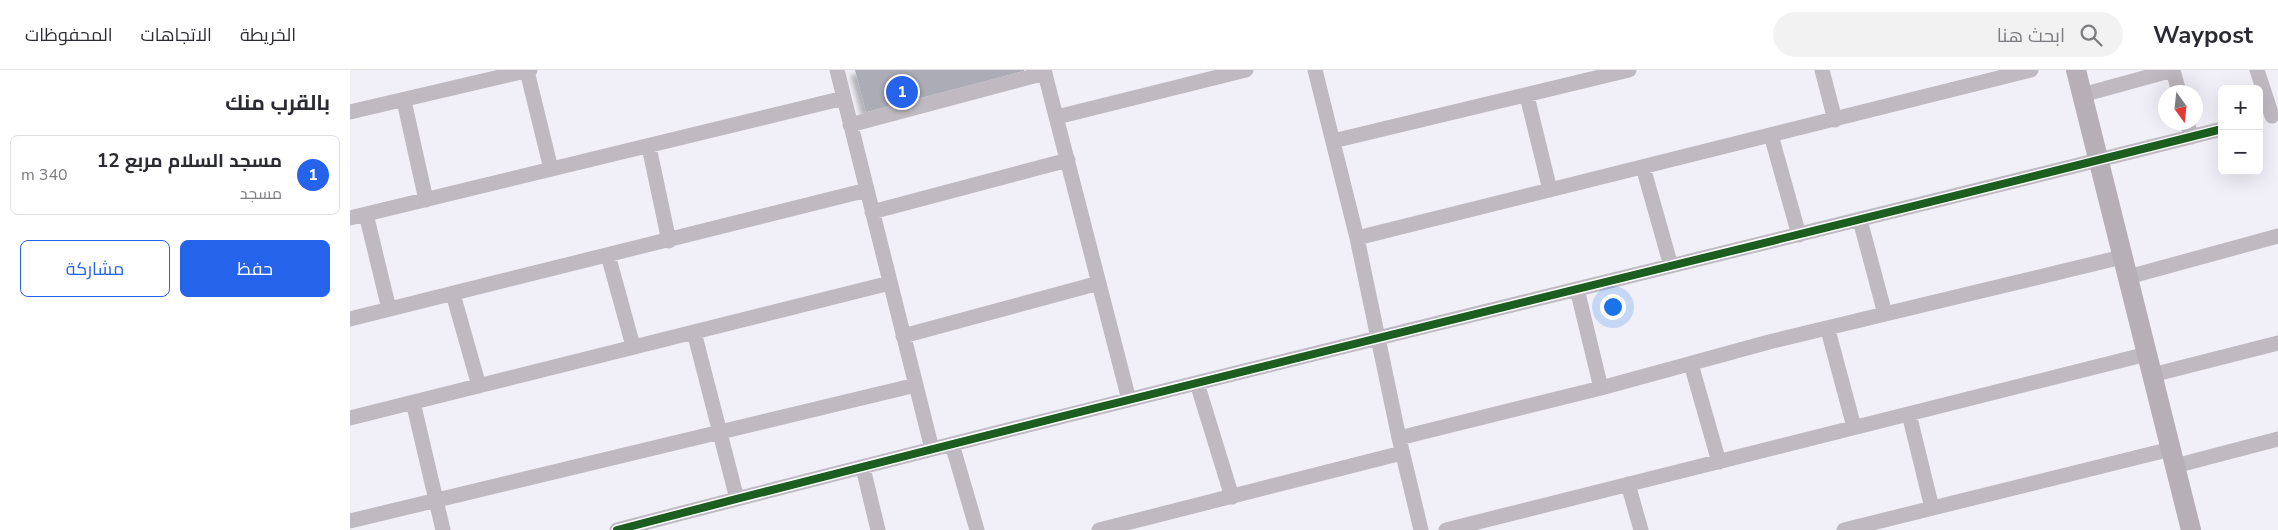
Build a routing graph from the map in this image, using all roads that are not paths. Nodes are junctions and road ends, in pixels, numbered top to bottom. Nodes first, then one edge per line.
1 (528, 70) edge
2 (836, 70) edge
3 (1246, 70) edge
4 (1315, 70) edge
5 (1629, 70) edge
6 (1822, 70) edge
7 (2031, 70) edge
8 (2076, 70) edge
9 (2173, 70) edge
10 (2257, 70) edge
11 (1044, 71) edge
12 (1596, 74) edge
13 (2177, 85) edge
14 (2082, 95) junction
15 (1527, 96) junction
16 (844, 98) junction
17 (404, 101) junction
18 (350, 112) edge
19 (1057, 117) junction
20 (2270, 117) edge
21 (1835, 120) junction
22 (850, 125) junction
23 (2218, 129) edge
24 (2189, 130) edge
25 (2203, 130) edge
26 (1771, 135) junction
27 (1333, 141) junction
28 (648, 147) junction
29 (1068, 160) junction
30 (2099, 162) junction
31 (1643, 167) junction
32 (550, 169) junction
33 (867, 190) junction
34 (1550, 190) junction
35 (426, 200) junction
36 (872, 212) junction
37 (366, 214) junction
38 (350, 218) edge
39 (1860, 220) junction
40 (1799, 235) junction
41 (2278, 236) edge
42 (1357, 238) junction
43 (669, 241) junction
44 (608, 255) junction
45 (2122, 257) junction
46 (1671, 266) junction
47 (2128, 277) junction
48 (1099, 283) junction
49 (890, 284) junction
50 (1577, 289) junction
51 (453, 294) junction
52 (389, 309) junction
53 (1885, 314) junction
54 (350, 319) edge
55 (1828, 330) junction
56 (694, 332) junction
57 (903, 336) junction
58 (1379, 337) junction
59 (2278, 342) edge
60 (633, 346) junction
61 (2147, 354) junction
62 (1691, 364) junction
63 (2152, 375) junction
64 (1197, 383) junction
65 (916, 385) junction
66 (479, 386) junction
67 (1601, 388) junction
68 (1129, 400) junction
69 (413, 402) junction
70 (1909, 414) junction
71 (350, 418) edge
72 (1854, 427) junction
73 (720, 432) junction
74 (2278, 439) edge
75 (952, 444) junction
76 (1400, 445) junction
77 (932, 449) junction
78 (2173, 457) junction
79 (1719, 462) junction
80 (863, 468) junction
81 (1628, 484) junction
82 (1232, 497) junction
83 (737, 499) junction
84 (436, 500) junction
85 (1932, 508) junction
86 (1160, 515) junction
87 (350, 521) edge
88 (674, 523) edge
89 (1876, 526) edge
90 (443, 530) edge
91 (617, 530) edge
92 (878, 530) edge
93 (977, 530) edge
94 (1099, 530) edge
95 (1163, 530) edge
96 (1421, 530) edge
97 (1446, 530) edge
98 (1641, 530) edge
99 (1844, 530) edge
100 (2191, 530) edge

1 - 17 street
1 - 32 street
2 - 16 street
3 - 19 street
4 - 27 street
5 - 12 street
6 - 21 street
7 - 21 street
8 - 14 street
9 - 13 street
9 - 14 street
10 - 20 street
11 - 19 street
11 - 22 street
12 - 15 street
14 - 30 street
15 - 27 street
15 - 34 street
16 - 22 street
16 - 28 street
17 - 18 street
17 - 35 street
19 - 29 street
21 - 26 street
22 - 33 street
23 - 25 street
24 - 30 street
26 - 31 street
26 - 40 street
27 - 42 street
28 - 32 street
28 - 43 street
29 - 36 street
29 - 48 street
30 - 39 street
30 - 45 street
31 - 34 street
31 - 46 street
32 - 35 street
33 - 36 street
33 - 43 street
34 - 42 street
35 - 37 street
36 - 49 street
37 - 38 street
37 - 52 street
39 - 40 street
39 - 53 street
40 - 46 street
41 - 47 street
42 - 58 street
43 - 44 street
44 - 51 street
44 - 60 street
45 - 47 street
45 - 53 street
46 - 50 street
47 - 61 street
48 - 57 street
48 - 68 street
49 - 56 street
49 - 57 street
50 - 58 street
50 - 67 street
51 - 52 street
51 - 66 street
52 - 54 street
53 - 55 street
55 - 62 street
55 - 72 street
56 - 60 street
56 - 73 street
57 - 65 street
58 - 64 street
58 - 76 street
59 - 63 street
60 - 66 street
61 - 63 street
61 - 70 street
62 - 67 street
62 - 79 street
63 - 78 street
64 - 68 street
64 - 82 street
65 - 73 street
65 - 77 street
66 - 69 street
67 - 76 street
68 - 75 street
69 - 71 street
69 - 84 street
70 - 72 street
70 - 85 street
72 - 79 street
73 - 83 street
73 - 84 street
74 - 78 street
75 - 77 street
75 - 93 street
76 - 82 street
76 - 96 street
77 - 80 street
78 - 85 street
78 - 100 street
79 - 81 street
80 - 83 street
80 - 92 street
81 - 97 street
81 - 98 street
82 - 86 street
83 - 88 street
84 - 87 street
84 - 90 street
85 - 89 street
86 - 94 street
86 - 95 street
88 - 91 street
89 - 99 street

